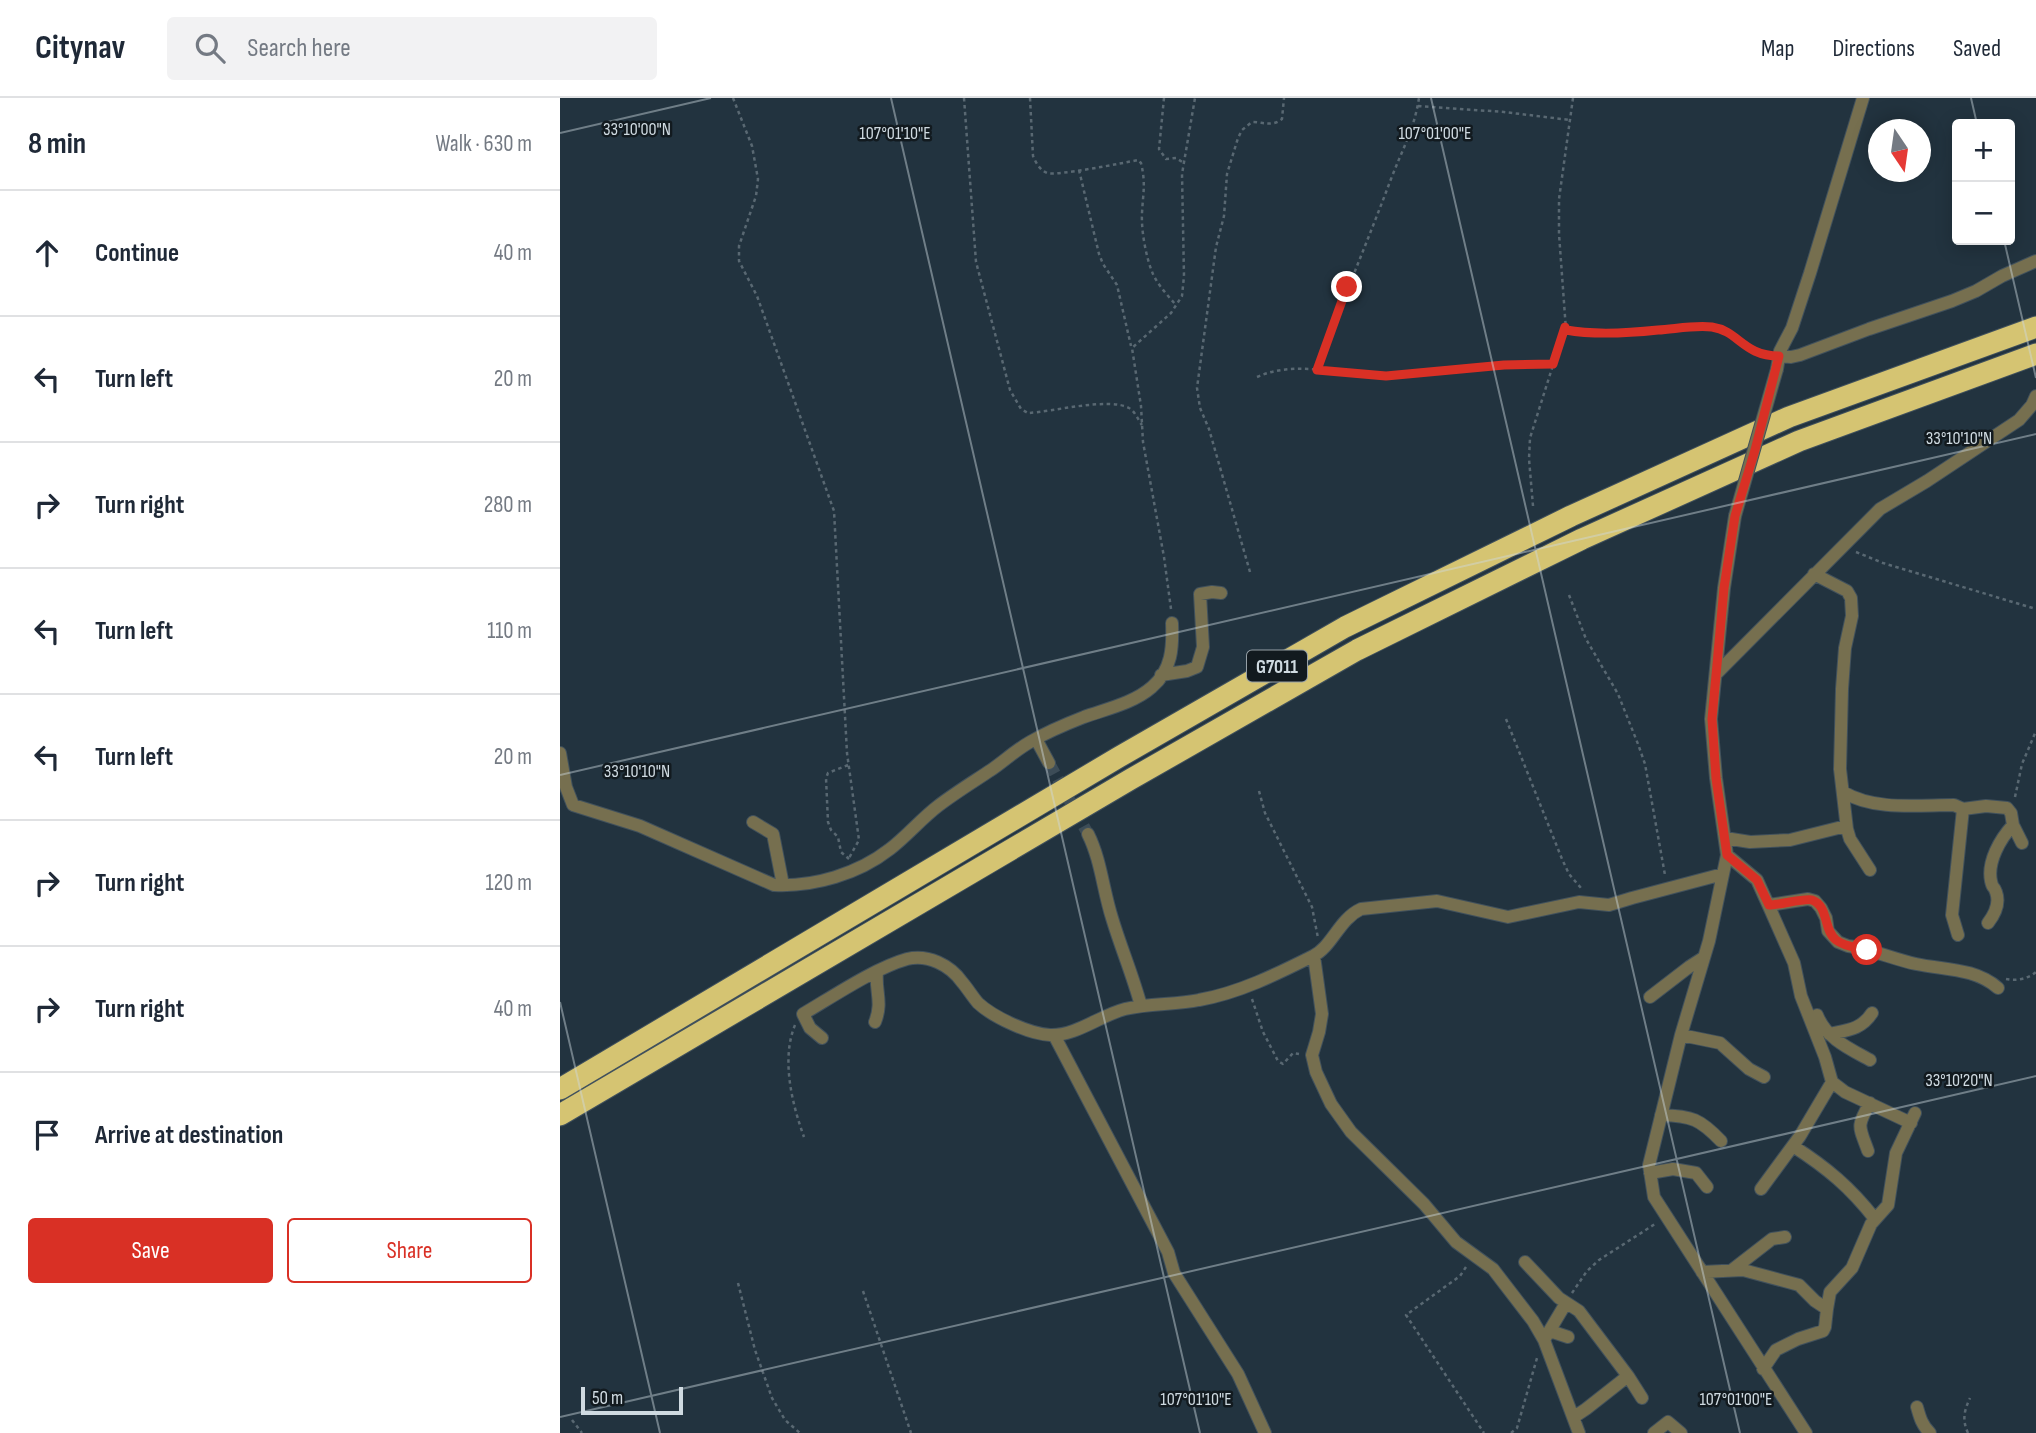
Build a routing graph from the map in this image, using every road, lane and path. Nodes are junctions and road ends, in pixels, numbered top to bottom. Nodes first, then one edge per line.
1 (733, 98) edge
2 (964, 98) edge
3 (1030, 98) edge
4 (1164, 98) edge
5 (1195, 98) edge
6 (1284, 98) edge
7 (1419, 98) edge
8 (1573, 98) edge
9 (1863, 98) edge
10 (1418, 106) junction
11 (1570, 120) junction
12 (1184, 163) junction
13 (1079, 170) junction
14 (2036, 261) edge
15 (1176, 305) junction
16 (1565, 327) junction
17 (2036, 327) edge
18 (1132, 348) junction
19 (2036, 354) edge
20 (1778, 363) junction
21 (1553, 364) junction
22 (1317, 370) junction
23 (1257, 377) dead end
24 (2036, 396) edge
25 (1142, 425) junction
26 (1533, 506) dead end
27 (1845, 544) junction
28 (1250, 572) dead end
29 (1814, 574) junction
30 (1221, 593) dead end
31 (1569, 595) dead end
32 (2036, 609) edge
33 (1172, 623) joint
34 (1172, 651) junction
35 (1181, 672) junction
36 (1717, 673) junction
37 (1161, 675) junction
38 (1506, 719) dead end
39 (2036, 731) edge
40 (1036, 739) junction
41 (560, 753) edge
42 (1049, 763) tunnel mouth
43 (848, 765) junction
44 (1259, 791) dead end
45 (1843, 792) junction
46 (1963, 808) junction
47 (2009, 811) junction
48 (753, 822) dead end
49 (2013, 825) junction
50 (1846, 826) junction
51 (1088, 834) tunnel mouth
52 (1725, 838) junction
53 (2022, 843) dead end
54 (1727, 855) junction
55 (849, 859) junction
56 (1870, 870) dead end
57 (842, 874) junction
58 (1723, 874) junction
59 (783, 885) junction
60 (1671, 888) junction
61 (1594, 904) junction
62 (1769, 905) junction
63 (1988, 923) dead end
64 (1958, 935) dead end
65 (1324, 946) junction
66 (1314, 956) junction
67 (1703, 958) junction
68 (1795, 968) junction
69 (877, 972) junction
70 (2036, 972) edge
71 (1248, 986) junction
72 (1995, 986) joint
73 (1650, 996) dead end
74 (1141, 1006) junction
75 (1872, 1013) dead end
76 (803, 1014) junction
77 (875, 1022) dead end
78 (1829, 1034) junction
79 (1054, 1035) junction
80 (1681, 1035) junction
81 (821, 1038) dead end
82 (1312, 1055) junction
83 (1870, 1060) dead end
84 (1764, 1077) dead end
85 (1832, 1082) junction
86 (560, 1088) edge
87 (1870, 1103) junction
88 (560, 1115) edge
89 (1661, 1115) junction
90 (804, 1137) dead end
91 (1721, 1141) dead end
92 (1793, 1146) junction
93 (1868, 1151) dead end
94 (1650, 1173) junction
95 (1707, 1187) dead end
96 (1761, 1189) dead end
97 (1667, 1217) junction
98 (1875, 1219) junction
99 (1785, 1237) dead end
100 (1472, 1254) junction
101 (1525, 1262) dead end
102 (1732, 1270) junction
103 (1702, 1272) junction
104 (737, 1283) dead end
105 (863, 1291) dead end
106 (1566, 1303) junction
107 (1827, 1309) junction
108 (1545, 1335) junction
109 (1567, 1337) dead end
110 (1763, 1369) junction
111 (1628, 1376) junction
112 (1642, 1398) dead end
113 (1970, 1398) dead end
114 (1917, 1406) dead end
115 (1574, 1417) junction
116 (572, 1420) dead end
117 (582, 1433) edge
118 (800, 1433) edge
119 (911, 1433) edge
120 (1265, 1433) edge
121 (1484, 1433) edge
122 (1511, 1433) edge
123 (1580, 1433) edge
124 (1654, 1433) edge
125 (1681, 1433) edge
126 (1806, 1433) edge
127 (1930, 1433) edge
128 (1968, 1433) edge

1 - 43 path
2 - 25 path
3 - 13 path
4 - 12 path
5 - 12 path
6 - 28 path
7 - 10 path
8 - 11 path
9 - 20 street
10 - 11 path
10 - 22 path
11 - 16 path
12 - 15 path
13 - 15 path
13 - 18 path
14 - 20 street
15 - 18 path
16 - 20 path
16 - 21 path
17 - 86 highway, G7011
18 - 25 path
19 - 88 highway, G7011
20 - 36 street, bridge
21 - 22 path
21 - 26 path
22 - 23 path
24 - 27 street
25 - 33 path
27 - 29 street
27 - 32 path
29 - 36 street
29 - 45 street
30 - 35 street
31 - 60 path
33 - 34 street
34 - 35 street
34 - 37 street
35 - 37 street
36 - 52 street
37 - 40 street
38 - 61 path
39 - 47 path
40 - 42 street
40 - 57 street
41 - 59 street
43 - 55 path
43 - 55 path
44 - 65 path
45 - 46 street
45 - 50 street
46 - 47 street
46 - 64 street
47 - 49 street
48 - 59 street
49 - 53 street
49 - 63 street
50 - 52 street
50 - 56 street
51 - 74 street
52 - 54 street
54 - 58 street
54 - 62 street
55 - 57 path
57 - 59 street
58 - 60 street
58 - 67 street
60 - 61 street
61 - 65 street
62 - 68 street
62 - 72 street
65 - 66 street
66 - 71 street
66 - 82 street
67 - 73 street
67 - 80 street
68 - 78 street
68 - 85 street
69 - 76 street
69 - 77 street
69 - 79 street
70 - 72 path
71 - 74 street
71 - 82 path
74 - 79 street
75 - 78 street
76 - 81 street
76 - 90 path
78 - 83 street
79 - 120 street
80 - 84 street
80 - 89 street
82 - 100 street
85 - 87 street
85 - 92 street
87 - 93 street
87 - 98 street
89 - 91 street
89 - 94 street
92 - 96 street
92 - 98 street
94 - 95 street
94 - 97 street
97 - 103 street
97 - 106 path
98 - 107 street
99 - 102 street
100 - 108 street
100 - 121 path
101 - 106 street
102 - 103 street
102 - 107 street
103 - 110 street
104 - 118 path
105 - 119 path
106 - 108 street
106 - 111 street
107 - 110 street
108 - 109 street
108 - 115 street
108 - 122 path
110 - 126 street
111 - 112 street
111 - 115 street
113 - 128 path
114 - 127 street
115 - 123 street
116 - 117 path
124 - 125 street

